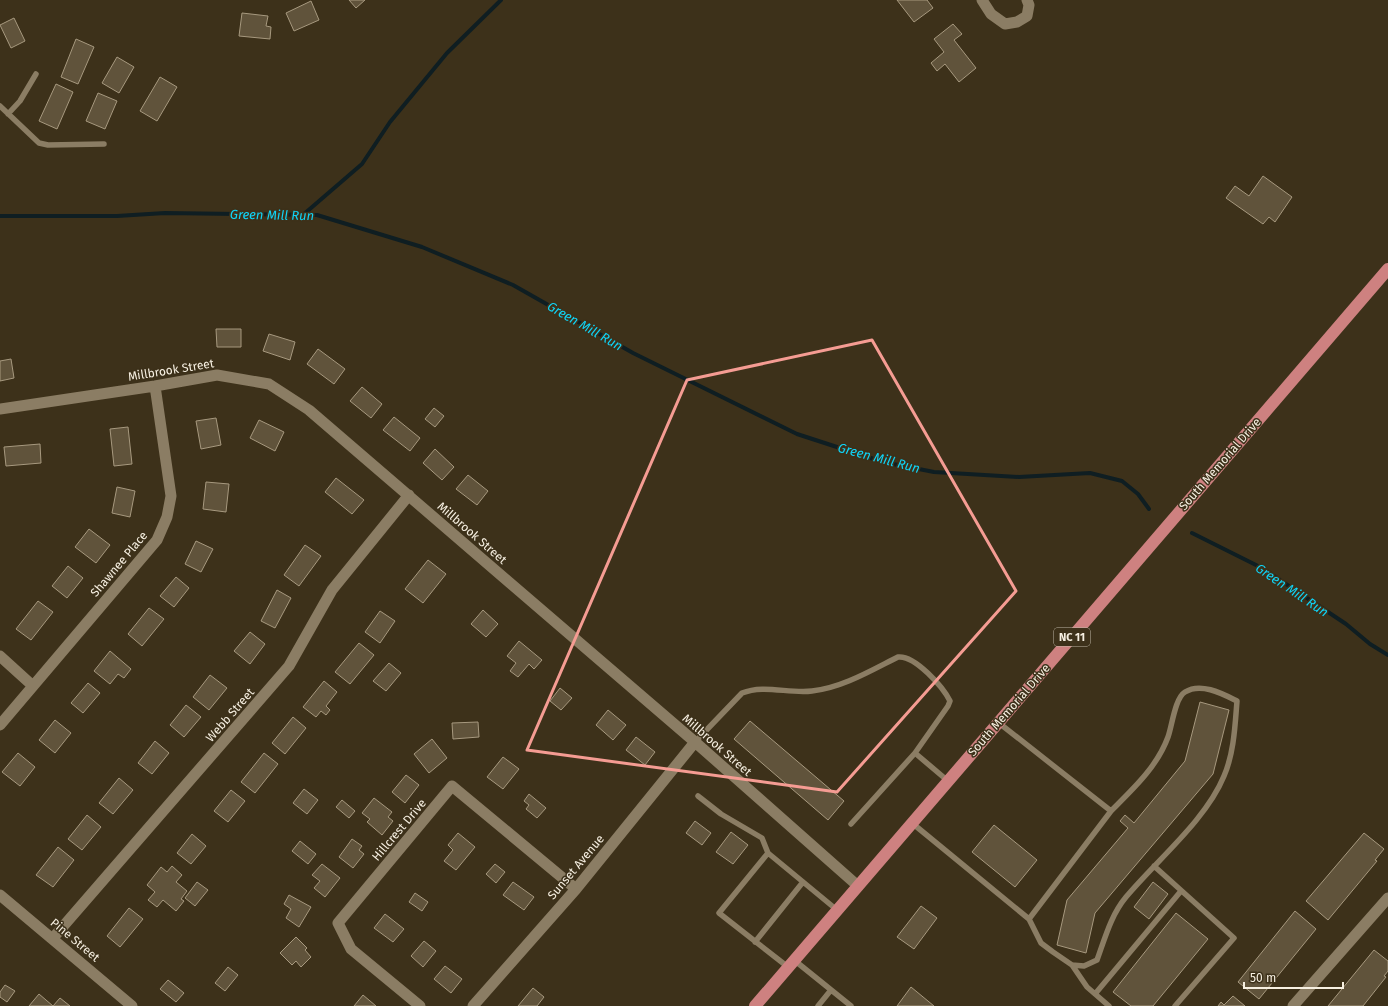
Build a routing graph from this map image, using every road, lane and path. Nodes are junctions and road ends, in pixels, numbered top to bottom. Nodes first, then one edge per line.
1 (982, 0) edge
2 (1027, 0) edge
3 (36, 74) dead end
4 (0, 106) edge
5 (8, 114) junction
6 (104, 144) dead end
7 (1388, 268) edge
8 (155, 386) junction
9 (0, 409) edge
10 (409, 495) junction
11 (0, 656) edge
12 (33, 686) junction
13 (998, 722) junction
14 (0, 725) edge
15 (695, 742) junction
16 (915, 753) junction
17 (948, 782) junction
18 (698, 796) dead end
19 (1111, 812) junction
20 (912, 823) junction
21 (851, 824) dead end
22 (768, 853) junction
23 (1154, 866) junction
24 (803, 882) junction
25 (858, 886) junction
26 (576, 889) junction
27 (1181, 891) junction
28 (0, 895) edge
29 (1388, 898) edge
30 (837, 910) junction
31 (1029, 918) junction
32 (54, 938) junction
33 (755, 942) junction
34 (791, 964) junction
35 (1072, 965) junction
36 (831, 990) junction
37 (1095, 994) junction
38 (126, 1004) edge
39 (420, 1006) edge
40 (473, 1006) edge
41 (755, 1006) edge
42 (818, 1006) edge
43 (850, 1006) edge
44 (1110, 1006) edge
45 (1175, 1006) edge
46 (1293, 1006) edge

1 - 2 street
3 - 5 lane
4 - 5 lane
5 - 6 lane
7 - 13 main road, South Memorial Drive / NC 11
8 - 9 street, Millbrook Street
8 - 10 street, Millbrook Street
8 - 12 street, Shawnee Place
10 - 15 street, Millbrook Street
10 - 32 street, Webb Street
11 - 12 street
12 - 14 street, Shawnee Place
13 - 17 main road, South Memorial Drive / NC 11
13 - 19 lane
15 - 16 lane
15 - 25 street, Millbrook Street
15 - 26 street, Sunset Avenue
16 - 17 lane
16 - 21 lane
17 - 20 main road, South Memorial Drive / NC 11
18 - 22 lane
19 - 23 lane
19 - 31 lane
20 - 25 main road, South Memorial Drive / NC 11
20 - 31 lane
22 - 24 lane
22 - 33 lane
23 - 27 lane
23 - 35 lane
24 - 30 lane
24 - 33 lane
25 - 30 main road, South Memorial Drive / NC 11
26 - 39 street, Hillcrest Drive
26 - 40 street, Sunset Avenue
27 - 37 lane
27 - 45 lane
28 - 32 street, Pine Street
29 - 46 street
30 - 34 main road, South Memorial Drive / NC 11
31 - 35 lane
32 - 38 street, Pine Street
33 - 34 lane
34 - 36 lane
34 - 41 main road, South Memorial Drive / NC 11
35 - 37 lane
36 - 42 lane
36 - 43 lane
37 - 44 lane

